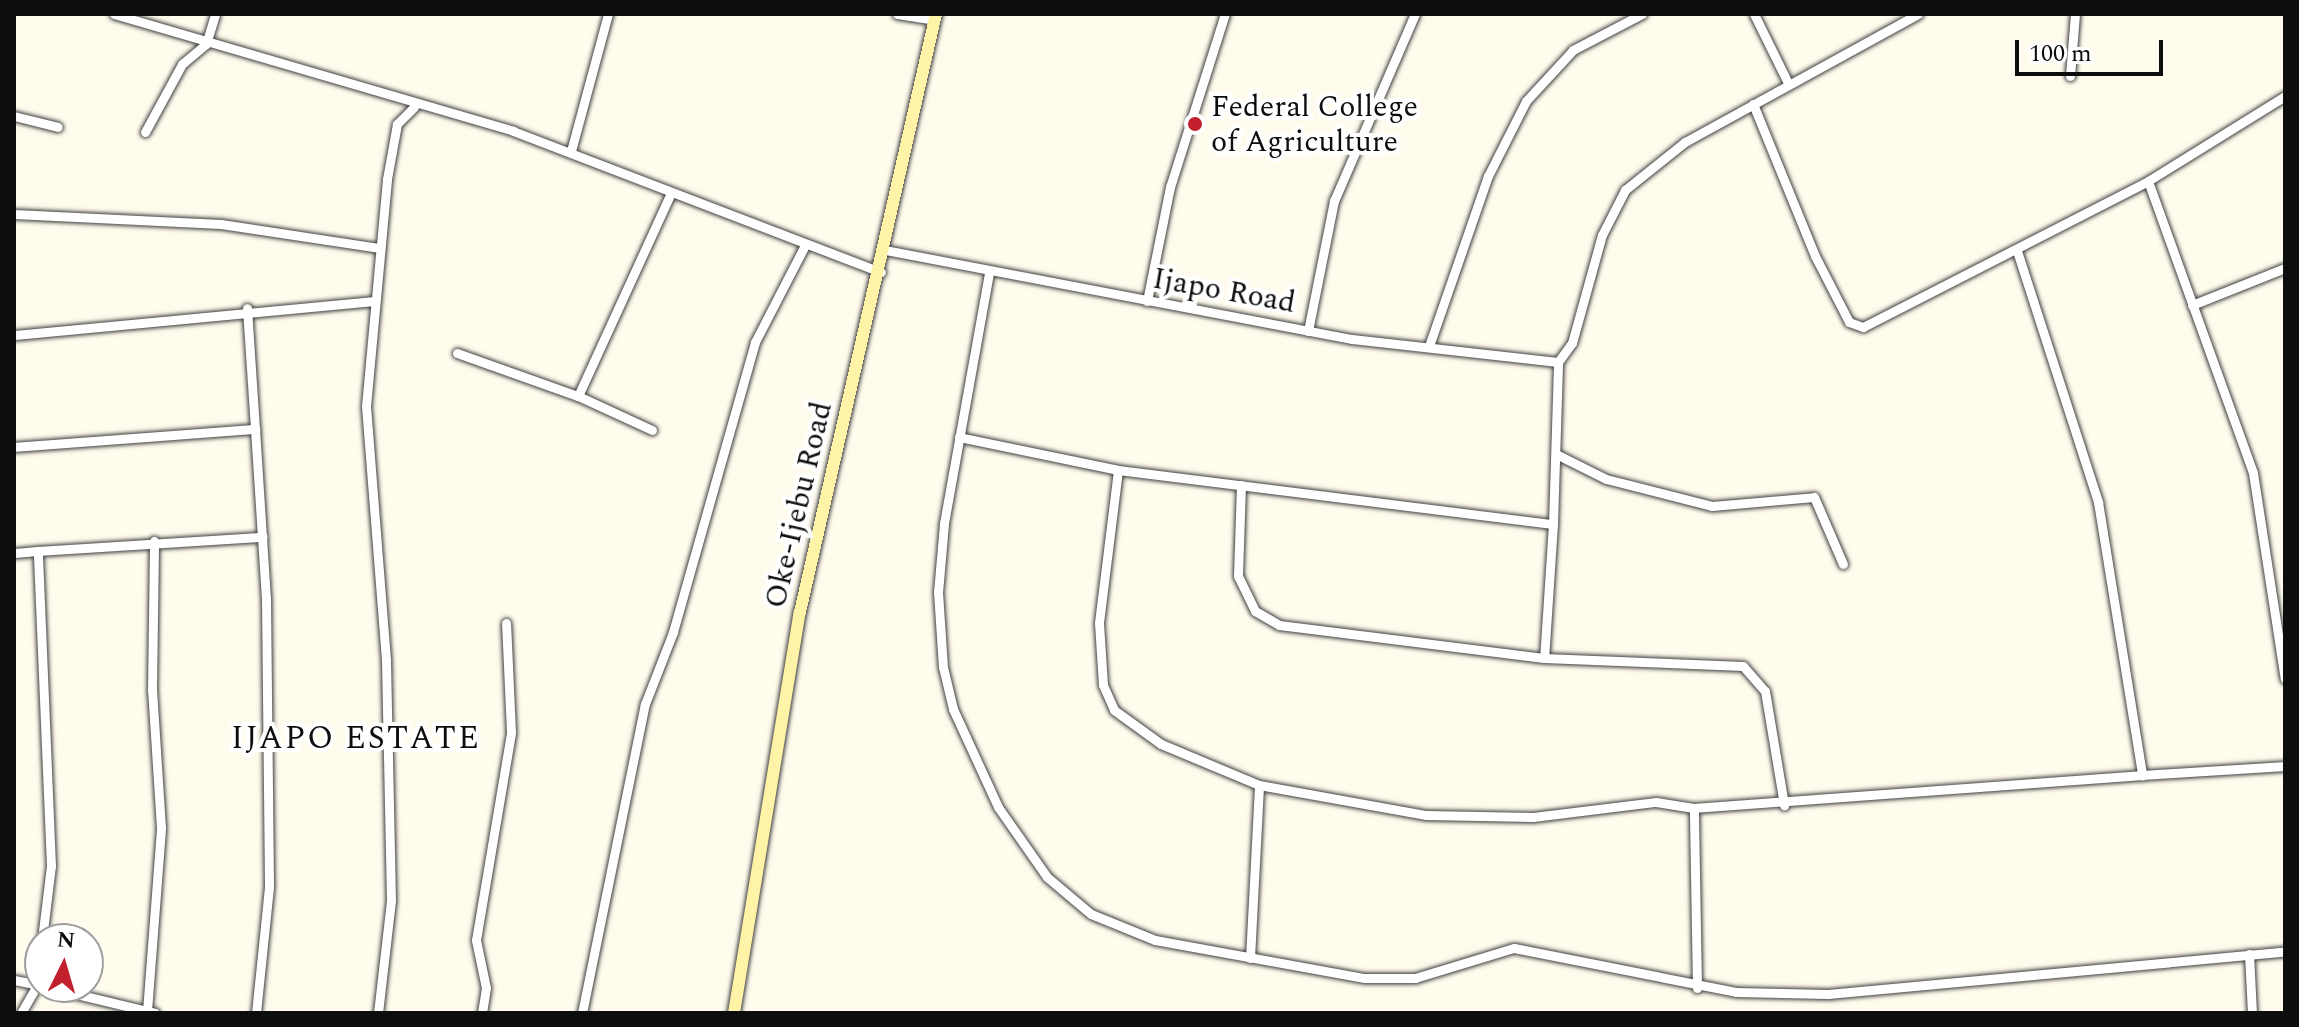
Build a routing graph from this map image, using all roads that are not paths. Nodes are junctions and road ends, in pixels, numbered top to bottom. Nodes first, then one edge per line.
1 (114, 14) edge
2 (215, 14) edge
3 (608, 14) edge
4 (897, 14) edge
5 (1225, 14) edge
6 (1415, 14) edge
7 (1642, 14) edge
8 (1754, 14) edge
9 (1918, 14) edge
10 (2075, 14) edge
11 (936, 17) edge
12 (206, 44) junction
13 (2070, 76) dead end
14 (1788, 83) junction
15 (2285, 96) edge
16 (1753, 104) junction
17 (414, 107) junction
18 (14, 116) edge
19 (58, 127) dead end
20 (145, 132) dead end
21 (571, 151) junction
22 (2148, 181) junction
23 (670, 195) junction
24 (14, 214) edge
25 (805, 245) junction
26 (380, 248) junction
27 (885, 250) junction
28 (2017, 251) junction
29 (2285, 268) edge
30 (881, 272) junction
31 (989, 273) junction
32 (372, 301) junction
33 (1147, 301) junction
34 (2192, 305) junction
35 (247, 308) junction
36 (1308, 331) junction
37 (14, 335) edge
38 (1429, 346) junction
39 (457, 353) dead end
40 (1558, 362) junction
41 (578, 396) junction
42 (255, 429) junction
43 (652, 430) dead end
44 (959, 437) junction
45 (14, 447) edge
46 (1556, 454) junction
47 (1118, 470) junction
48 (1241, 485) junction
49 (1553, 524) junction
50 (263, 537) junction
51 (154, 541) junction
52 (38, 551) junction
53 (14, 553) edge
54 (1843, 564) dead end
55 (506, 623) dead end
56 (2284, 656) edge
57 (1544, 658) junction
58 (2285, 679) edge
59 (2285, 766) edge
60 (2142, 775) junction
61 (1259, 785) junction
62 (1784, 805) junction
63 (1694, 808) junction
64 (44, 923) edge
65 (2285, 952) edge
66 (2249, 954) junction
67 (1250, 958) junction
68 (1697, 988) junction
69 (104, 1001) edge
70 (151, 1012) edge
71 (256, 1013) edge
72 (378, 1013) edge
73 (482, 1013) edge
74 (582, 1013) edge
75 (734, 1013) edge
76 (2252, 1013) edge

1 - 12 street
2 - 12 street
3 - 21 street
4 - 11 street
5 - 33 street
6 - 36 street
7 - 38 street
8 - 14 street
9 - 14 street
10 - 13 street
11 - 27 main road, Oke-Ijebu Road
12 - 17 street
12 - 20 street
14 - 16 street
15 - 22 street
16 - 28 street
16 - 40 street
17 - 21 street
17 - 26 street
18 - 19 street
21 - 23 street
22 - 28 street
22 - 34 street
23 - 25 street
23 - 41 street
24 - 26 street
25 - 30 street
25 - 74 street
26 - 32 street
27 - 30 main road, Oke-Ijebu Road
27 - 31 street, Ijapo Road
28 - 60 street
29 - 34 street
30 - 75 main road, Oke-Ijebu Road
31 - 33 street, Ijapo Road
31 - 44 street
32 - 35 street
32 - 72 street
33 - 36 street, Ijapo Road
34 - 56 street
35 - 37 street
35 - 42 street
36 - 38 street, Ijapo Road
38 - 40 street, Ijapo Road
39 - 41 street
40 - 46 street
41 - 43 street
42 - 45 street
42 - 50 street
44 - 47 street
44 - 67 street
46 - 49 street
46 - 54 street
47 - 48 street
47 - 61 street
48 - 49 street
48 - 57 street
49 - 57 street
50 - 51 street
50 - 71 street
51 - 52 street
51 - 70 street
52 - 53 street
52 - 64 street
55 - 73 street
56 - 58 street
57 - 62 street
59 - 60 street
60 - 62 street
61 - 63 street
61 - 67 street
62 - 63 street
63 - 68 street
65 - 66 street
66 - 68 street
66 - 76 street
67 - 68 street
69 - 70 street

